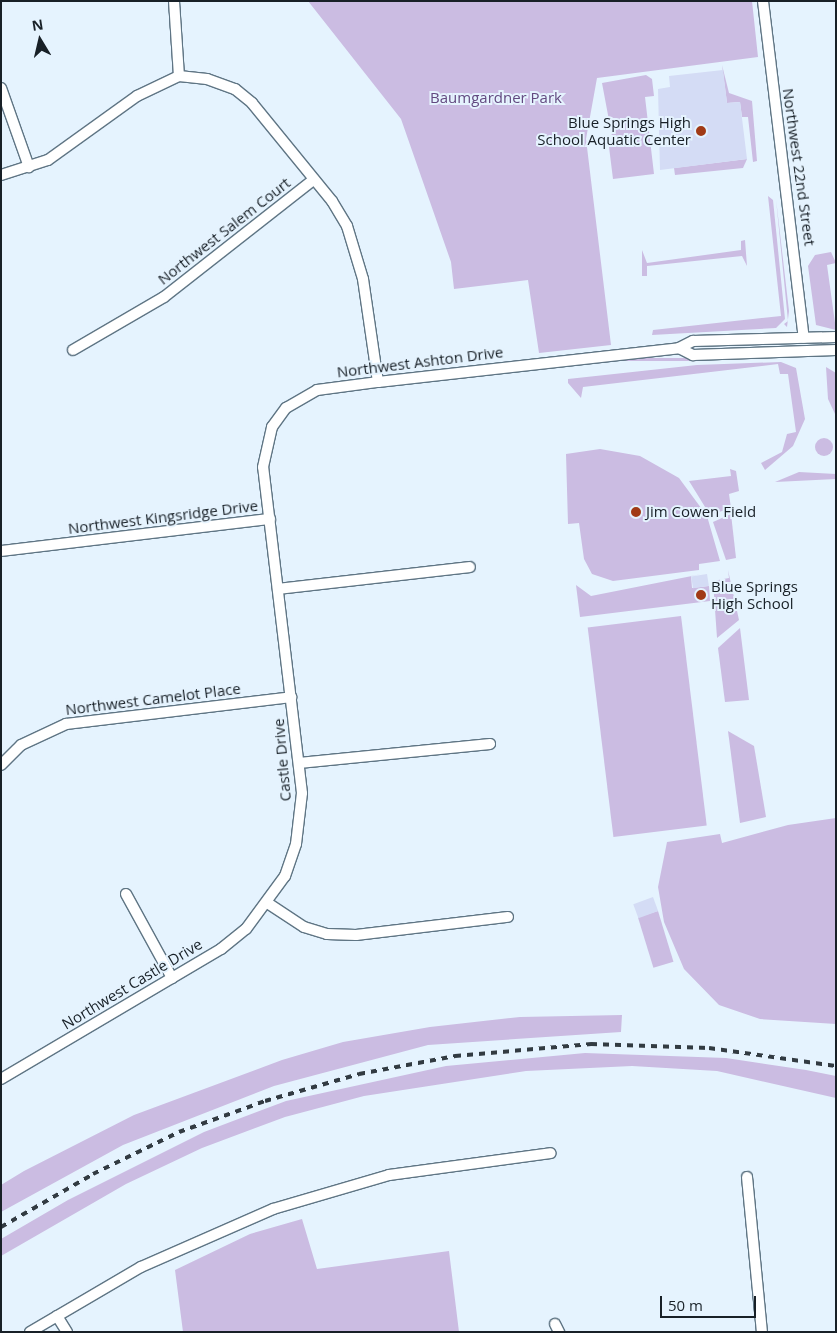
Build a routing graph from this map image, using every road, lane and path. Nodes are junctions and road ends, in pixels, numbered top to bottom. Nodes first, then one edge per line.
1 (174, 1) edge
2 (763, 1) edge
3 (179, 76) junction
4 (1, 88) edge
5 (29, 167) junction
6 (1, 176) edge
7 (313, 180) junction
8 (836, 337) edge
9 (804, 338) junction
10 (679, 348) junction
11 (73, 350) dead end
12 (836, 350) edge
13 (378, 382) junction
14 (270, 519) junction
15 (1, 551) edge
16 (470, 568) dead end
17 (278, 589) junction
18 (291, 697) junction
19 (490, 744) dead end
20 (299, 763) junction
21 (1, 765) edge
22 (126, 894) dead end
23 (269, 904) junction
24 (508, 918) dead end
25 (172, 978) junction
26 (1, 1079) edge
27 (551, 1153) dead end
28 (747, 1177) dead end
29 (57, 1316) junction
30 (30, 1332) edge
31 (67, 1332) edge
32 (762, 1332) edge

1 - 3 street
2 - 9 street, Northwest 22nd Street
3 - 5 street
3 - 7 street
4 - 5 street
5 - 6 street
7 - 11 street, Northwest Salem Court
7 - 13 street
8 - 9 street, Northwest Ashton Drive
9 - 10 street, Northwest Ashton Drive
10 - 12 street, Northwest Ashton Drive
10 - 13 street, Northwest Ashton Drive
13 - 14 street, Northwest Ashton Drive
14 - 15 street, Northwest Kingsridge Drive
14 - 17 street, Northwest Kingsridge Drive
16 - 17 street
17 - 18 street, Northwest Kingsridge Drive
18 - 20 street, Castle Drive
18 - 21 street, Northwest Camelot Place
19 - 20 street
20 - 23 street, Castle Drive
22 - 25 street
23 - 24 street
23 - 25 street, Northwest Castle Drive
25 - 26 street, Northwest Castle Drive
27 - 29 street
28 - 32 street
29 - 30 street
29 - 31 street

